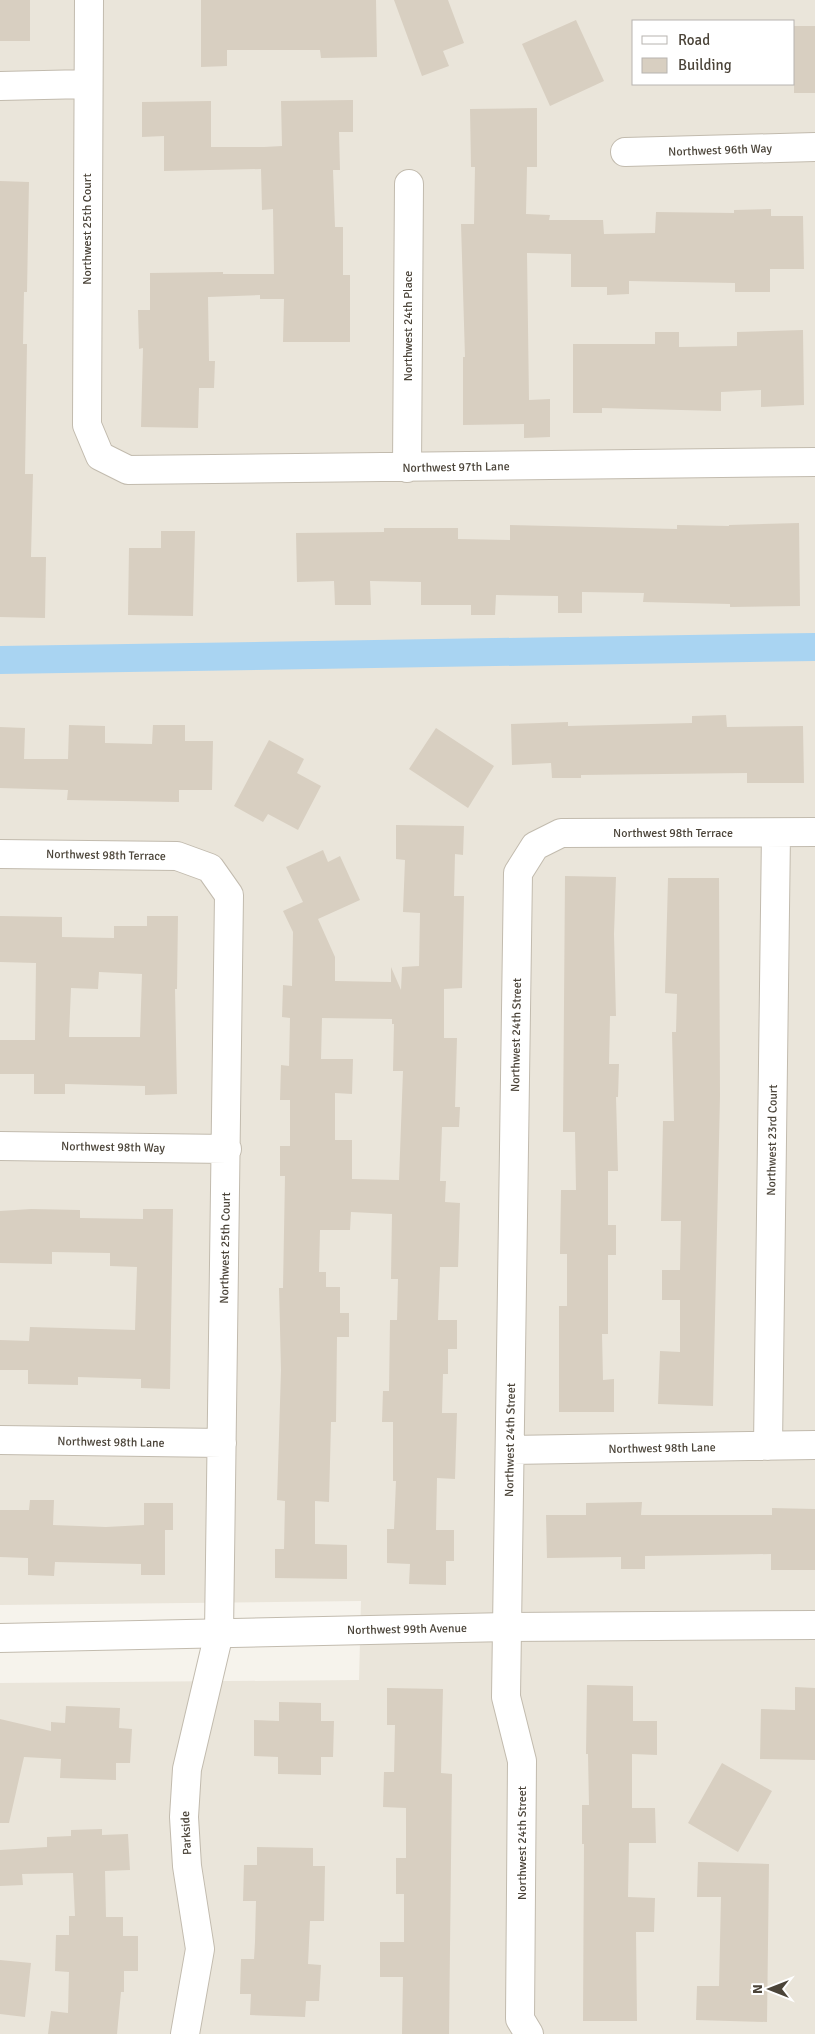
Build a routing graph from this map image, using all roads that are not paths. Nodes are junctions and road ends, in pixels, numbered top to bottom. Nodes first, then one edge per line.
1 (89, 0) edge
2 (87, 84) junction
3 (0, 86) edge
4 (815, 148) edge
5 (624, 152) dead end
6 (409, 184) dead end
7 (100, 456) joint
8 (815, 462) edge
9 (407, 468) junction
10 (815, 832) edge
11 (776, 833) junction
12 (535, 846) joint
13 (0, 854) edge
14 (210, 868) joint
15 (0, 1146) edge
16 (227, 1149) junction
17 (0, 1440) edge
18 (222, 1444) junction
19 (815, 1445) edge
20 (768, 1446) junction
21 (510, 1450) junction
22 (815, 1625) edge
23 (508, 1627) junction
24 (219, 1633) junction
25 (0, 1638) edge
26 (185, 2034) edge
27 (529, 2034) edge

1 - 2 street, Northwest 25th Court
2 - 3 street
2 - 7 street, Northwest 25th Court
4 - 5 street, Northwest 96th Way
6 - 9 street, Northwest 24th Place
7 - 9 street, Northwest 97th Lane
8 - 9 street, Northwest 97th Lane
10 - 11 street, Northwest 98th Terrace
11 - 12 street, Northwest 98th Terrace
11 - 20 street, Northwest 23rd Court
12 - 21 street, Northwest 24th Street
13 - 14 street, Northwest 98th Terrace
14 - 16 street, Northwest 25th Court
15 - 16 street, Northwest 98th Way
16 - 18 street, Northwest 25th Court
17 - 18 street, Northwest 98th Lane
18 - 24 street, Northwest 25th Court
19 - 20 street, Northwest 98th Lane
20 - 21 street, Northwest 98th Lane
21 - 23 street, Northwest 24th Street
22 - 23 street, Northwest 99th Avenue
23 - 24 street, Northwest 99th Avenue
23 - 27 street, Northwest 24th Street
24 - 25 street, Northwest 99th Avenue
24 - 26 street, Parkside

